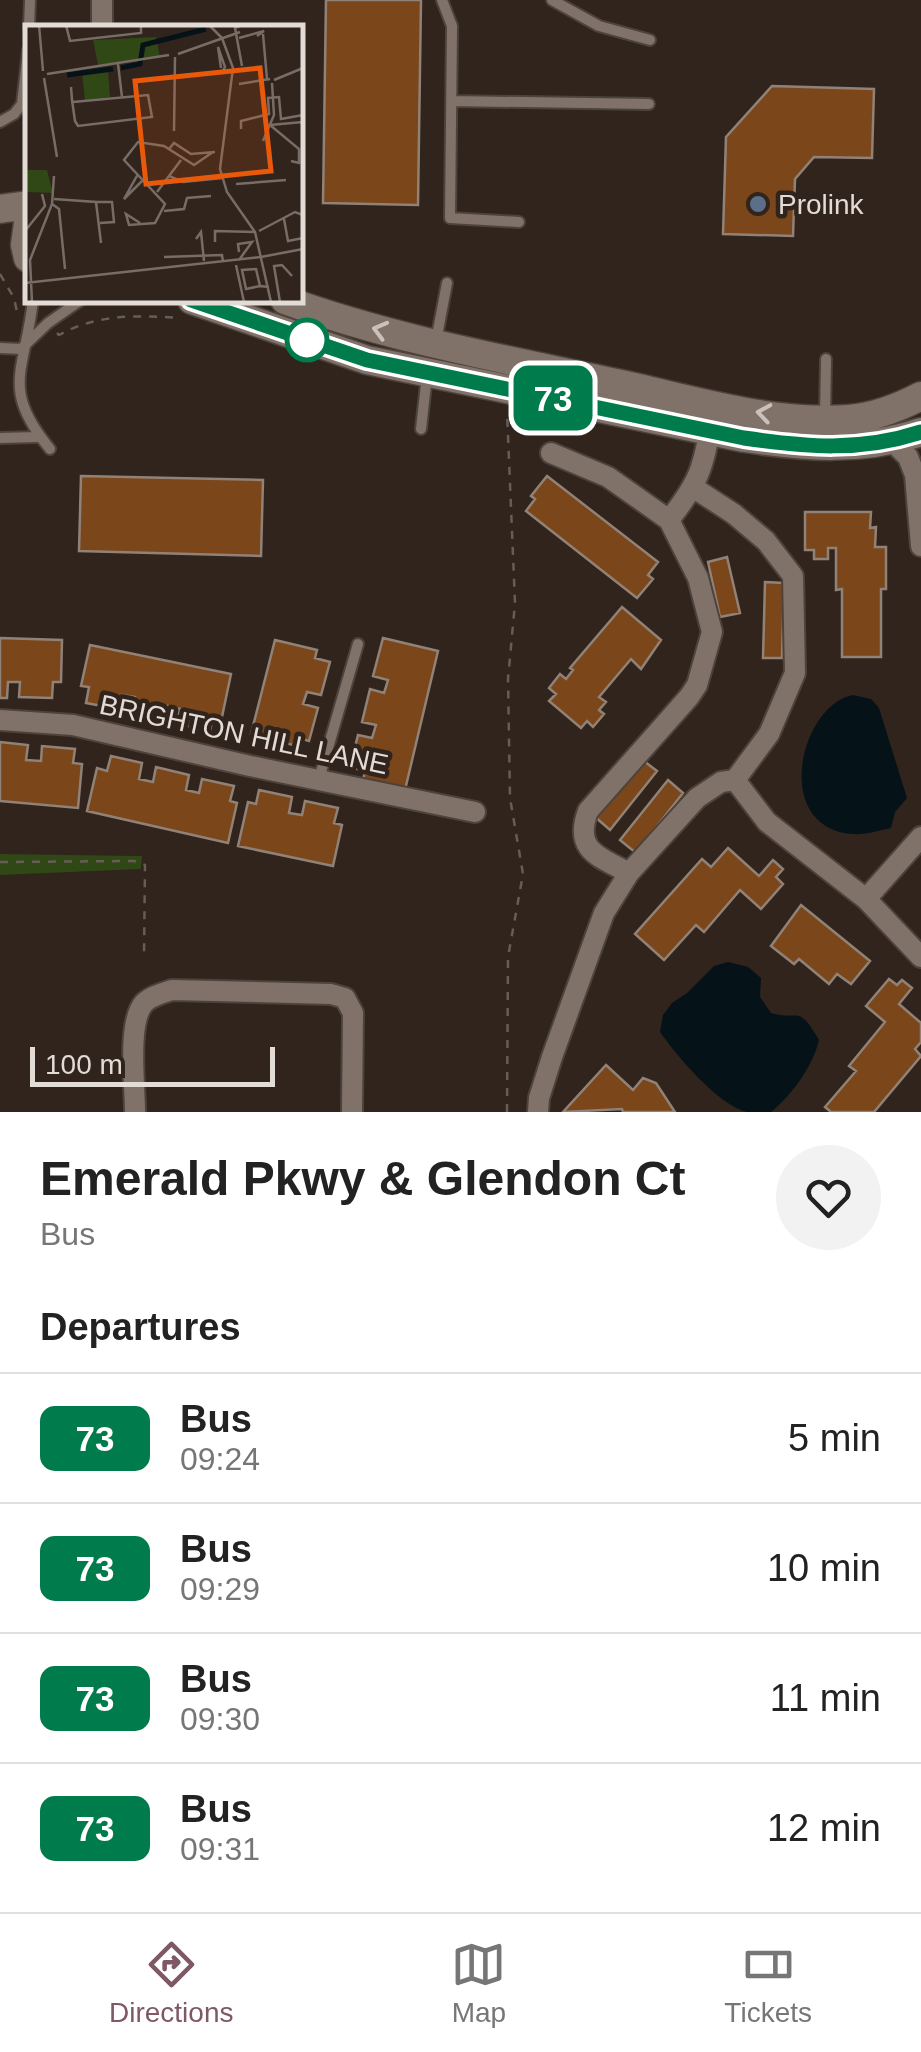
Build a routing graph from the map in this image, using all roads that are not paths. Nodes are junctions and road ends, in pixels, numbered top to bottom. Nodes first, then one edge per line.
1 (30, 0) edge
2 (442, 0) edge
3 (552, 0) edge
4 (29, 25) edge
5 (650, 40) dead end
6 (25, 78) edge
7 (452, 101) junction
8 (649, 104) dead end
9 (0, 122) edge
10 (25, 205) edge
11 (0, 210) edge
12 (519, 222) dead end
13 (0, 246) edge
14 (25, 258) edge
15 (447, 283) dead end
16 (33, 302) edge
17 (78, 302) edge
18 (290, 302) edge
19 (186, 309) edge
20 (436, 344) junction
21 (0, 348) edge
22 (21, 349) junction
23 (826, 359) dead end
24 (428, 374) junction
25 (921, 396) edge
26 (712, 418) junction
27 (825, 418) junction
28 (421, 429) dead end
29 (921, 432) edge
30 (36, 436) junction
31 (0, 438) edge
32 (892, 441) junction
33 (50, 449) dead end
34 (552, 453) dead end
35 (694, 488) junction
36 (669, 520) junction
37 (921, 546) edge
38 (358, 644) dead end
39 (0, 720) edge
40 (319, 780) junction
41 (735, 780) junction
42 (475, 812) dead end
43 (921, 837) edge
44 (629, 873) junction
45 (866, 900) junction
46 (921, 957) edge
47 (135, 1112) edge
48 (352, 1112) edge
49 (538, 1112) edge

1 - 4 lane
2 - 7 lane
3 - 5 lane
6 - 9 lane
7 - 8 lane
7 - 12 lane
10 - 11 main road
13 - 14 main road
15 - 20 lane
16 - 22 lane
17 - 22 lane
20 -> 18 main road
19 - 24 main road
20 - 26 main road
21 - 22 lane
22 - 30 lane
23 - 27 lane
24 - 26 main road
24 - 28 lane
25 - 27 main road
27 -> 26 main road
26 - 32 main road
26 - 35 street
29 - 32 main road
30 - 31 lane
30 - 33 lane
32 - 37 street
34 - 36 street
35 - 36 street
35 - 41 street
36 - 44 street
38 - 40 lane
39 - 40 street, BRIGHTON HILL LANE
40 - 42 street, BRIGHTON HILL LANE
41 - 44 street
41 - 45 street
43 - 45 street
44 - 49 street
45 - 46 street
47 - 48 street

